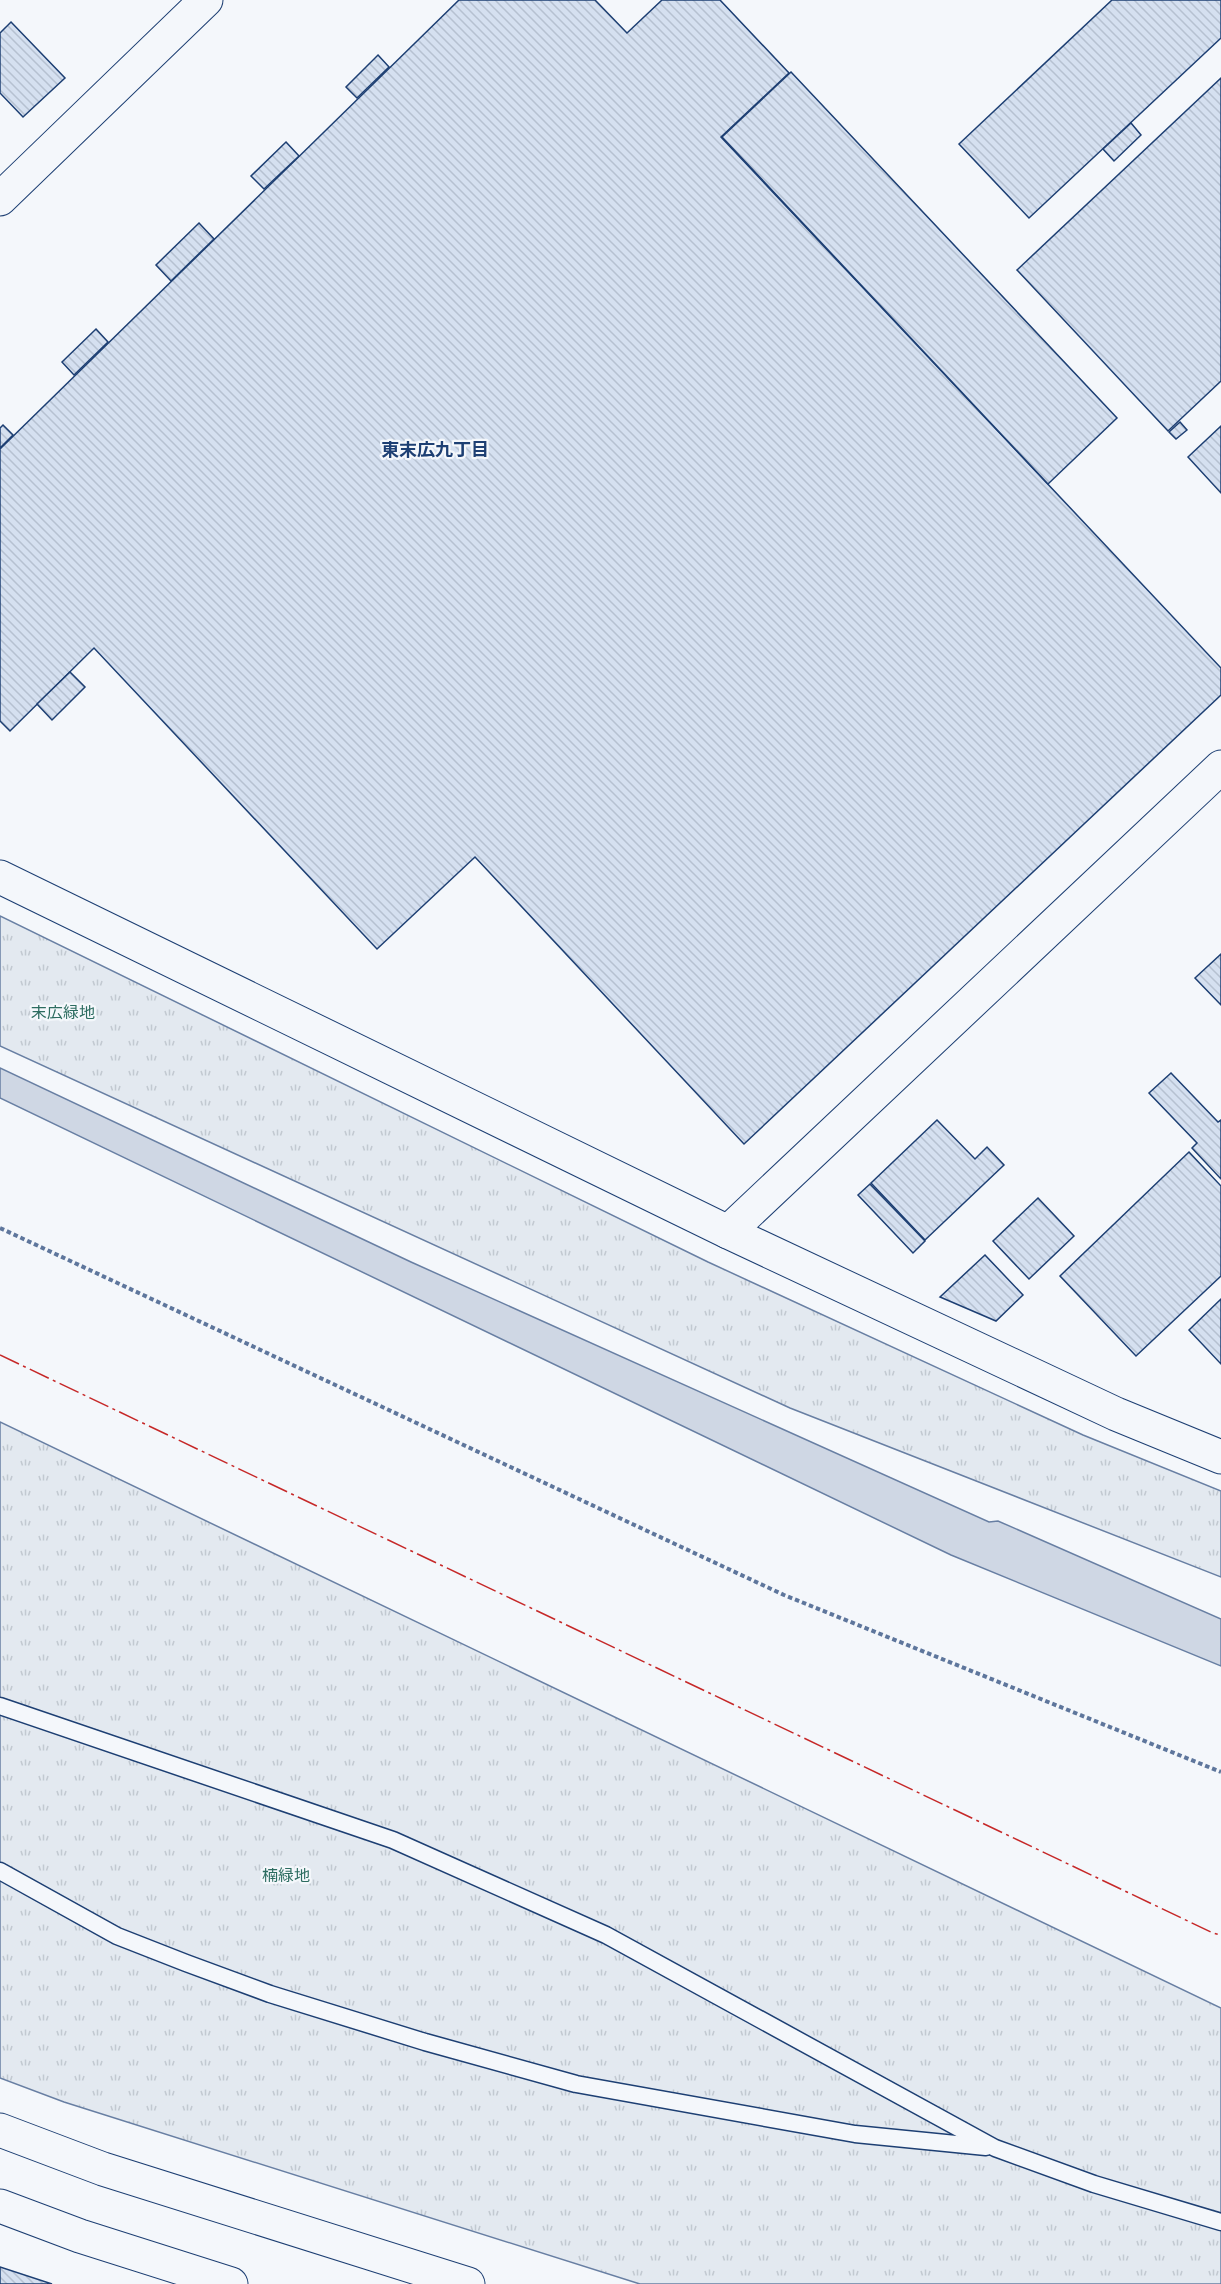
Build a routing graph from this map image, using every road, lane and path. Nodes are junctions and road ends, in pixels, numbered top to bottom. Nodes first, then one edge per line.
1 (206, 0) edge
2 (0, 199) edge
3 (1221, 767) edge
4 (0, 877) edge
5 (0, 1228) edge
6 (728, 1232) junction
7 (1221, 1457) edge
8 (0, 1706) edge
9 (1221, 1772) edge
10 (0, 1871) edge
11 (0, 2130) edge
12 (995, 2148) junction
13 (0, 2206) edge
14 (1221, 2222) edge
15 (411, 2276) edge
16 (231, 2284) edge
17 (468, 2284) edge

1 - 2 street
3 - 6 street
4 - 6 street
5 - 9 path
6 - 7 street
8 - 12 lane
10 - 12 lane
11 - 15 street
12 - 14 lane
13 - 16 street
15 - 17 street

